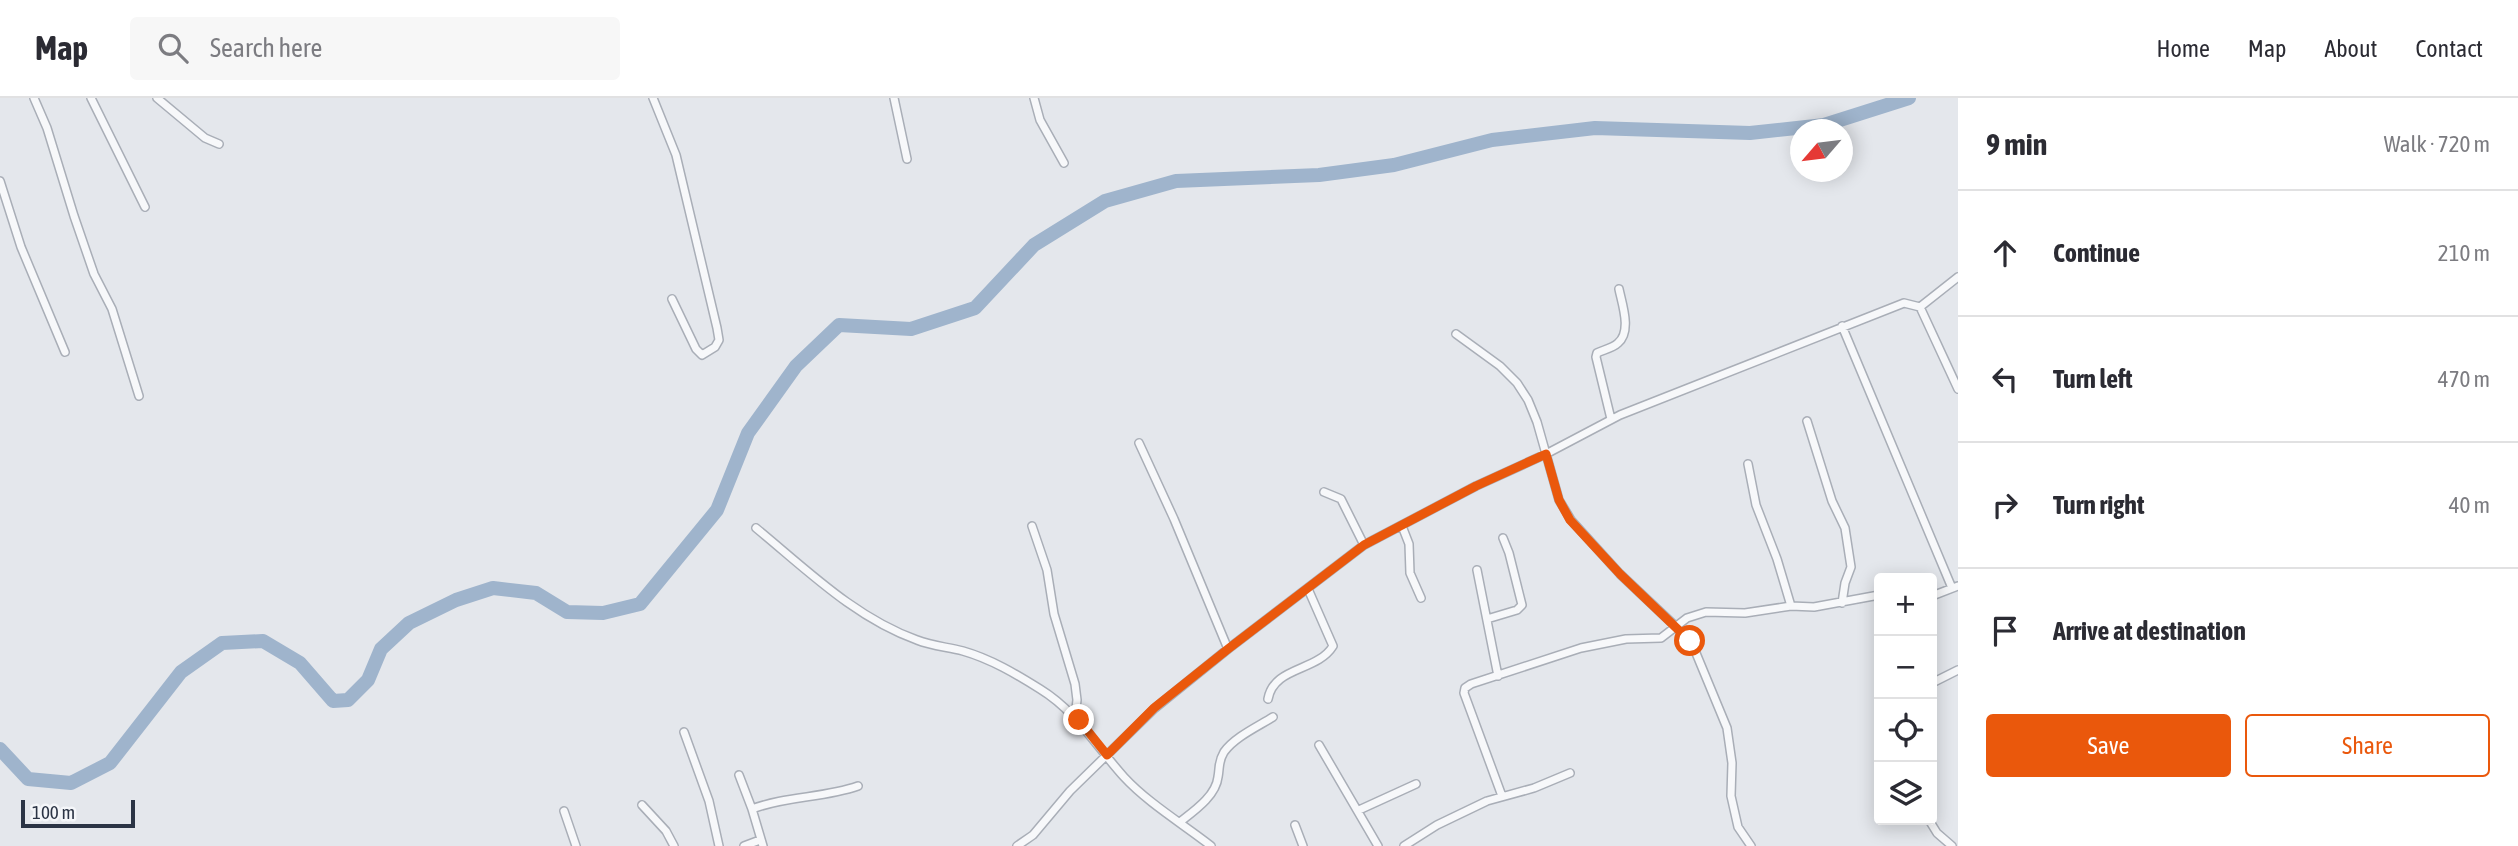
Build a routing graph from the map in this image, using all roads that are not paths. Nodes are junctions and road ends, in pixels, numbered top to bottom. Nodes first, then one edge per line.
1 (34, 98) edge
2 (91, 98) edge
3 (157, 98) edge
4 (653, 98) edge
5 (894, 98) edge
6 (1034, 98) edge
7 (219, 144) dead end
8 (907, 159) dead end
9 (1064, 163) dead end
10 (0, 181) edge
11 (145, 207) dead end
12 (1958, 277) edge
13 (1619, 289) dead end
14 (672, 299) dead end
15 (1920, 307) junction
16 (1842, 326) junction
17 (1457, 334) dead end
18 (65, 352) dead end
19 (1958, 389) edge
20 (139, 396) dead end
21 (1611, 419) junction
22 (1807, 421) dead end
23 (1139, 443) dead end
24 (1546, 454) junction
25 (1748, 464) dead end
26 (1324, 492) dead end
27 (1032, 526) dead end
28 (1402, 526) junction
29 (756, 528) dead end
30 (1503, 538) dead end
31 (1364, 545) junction
32 (1477, 570) dead end
33 (1955, 587) edge
34 (1308, 589) junction
35 (1937, 594) edge
36 (1874, 596) edge
37 (1421, 598) dead end
38 (1842, 603) junction
39 (1791, 606) junction
40 (1487, 619) junction
41 (1677, 628) junction
42 (1228, 649) junction
43 (1958, 670) edge
44 (1498, 676) junction
45 (1937, 680) edge
46 (1268, 699) dead end
47 (1075, 717) junction
48 (1273, 718) dead end
49 (684, 732) dead end
50 (1319, 745) dead end
51 (1107, 755) junction
52 (1570, 773) dead end
53 (739, 775) dead end
54 (1416, 784) dead end
55 (858, 786) dead end
56 (1502, 796) junction
57 (642, 806) dead end
58 (752, 808) junction
59 (1359, 810) junction
60 (564, 811) dead end
61 (1180, 822) junction
62 (1295, 825) dead end
63 (1932, 825) edge
64 (762, 843) edge
65 (576, 846) edge
66 (674, 846) edge
67 (719, 846) edge
68 (744, 846) edge
69 (1017, 846) edge
70 (1212, 846) edge
71 (1303, 846) edge
72 (1378, 846) edge
73 (1404, 846) edge
74 (1751, 846) edge
75 (1952, 846) edge

1 - 20 street
2 - 11 street
3 - 7 street
4 - 14 street
5 - 8 street
6 - 9 street
10 - 18 street
12 - 15 street
13 - 21 street
15 - 16 street
15 - 19 street
16 - 21 street
16 - 33 street
17 - 24 street
21 - 24 street
22 - 38 street
23 - 42 street
24 - 28 street
24 - 41 street
25 - 39 street
26 - 31 street
27 - 47 street
28 - 31 street
28 - 37 street
29 - 47 street
30 - 40 street
31 - 34 street
32 - 40 street
33 - 35 street
34 - 42 street
34 - 46 street
36 - 38 street
38 - 39 street
39 - 41 street
40 - 44 street
41 - 44 street
41 - 74 street
42 - 51 street
43 - 45 street
44 - 56 street
47 - 51 street
48 - 61 street
49 - 67 street
50 - 59 street
51 - 61 street
51 - 69 street
52 - 56 street
53 - 58 street
54 - 59 street
55 - 58 street
56 - 73 street
57 - 66 street
58 - 64 street
59 - 72 street
60 - 65 street
61 - 70 street
62 - 71 street
63 - 75 street
64 - 68 street

